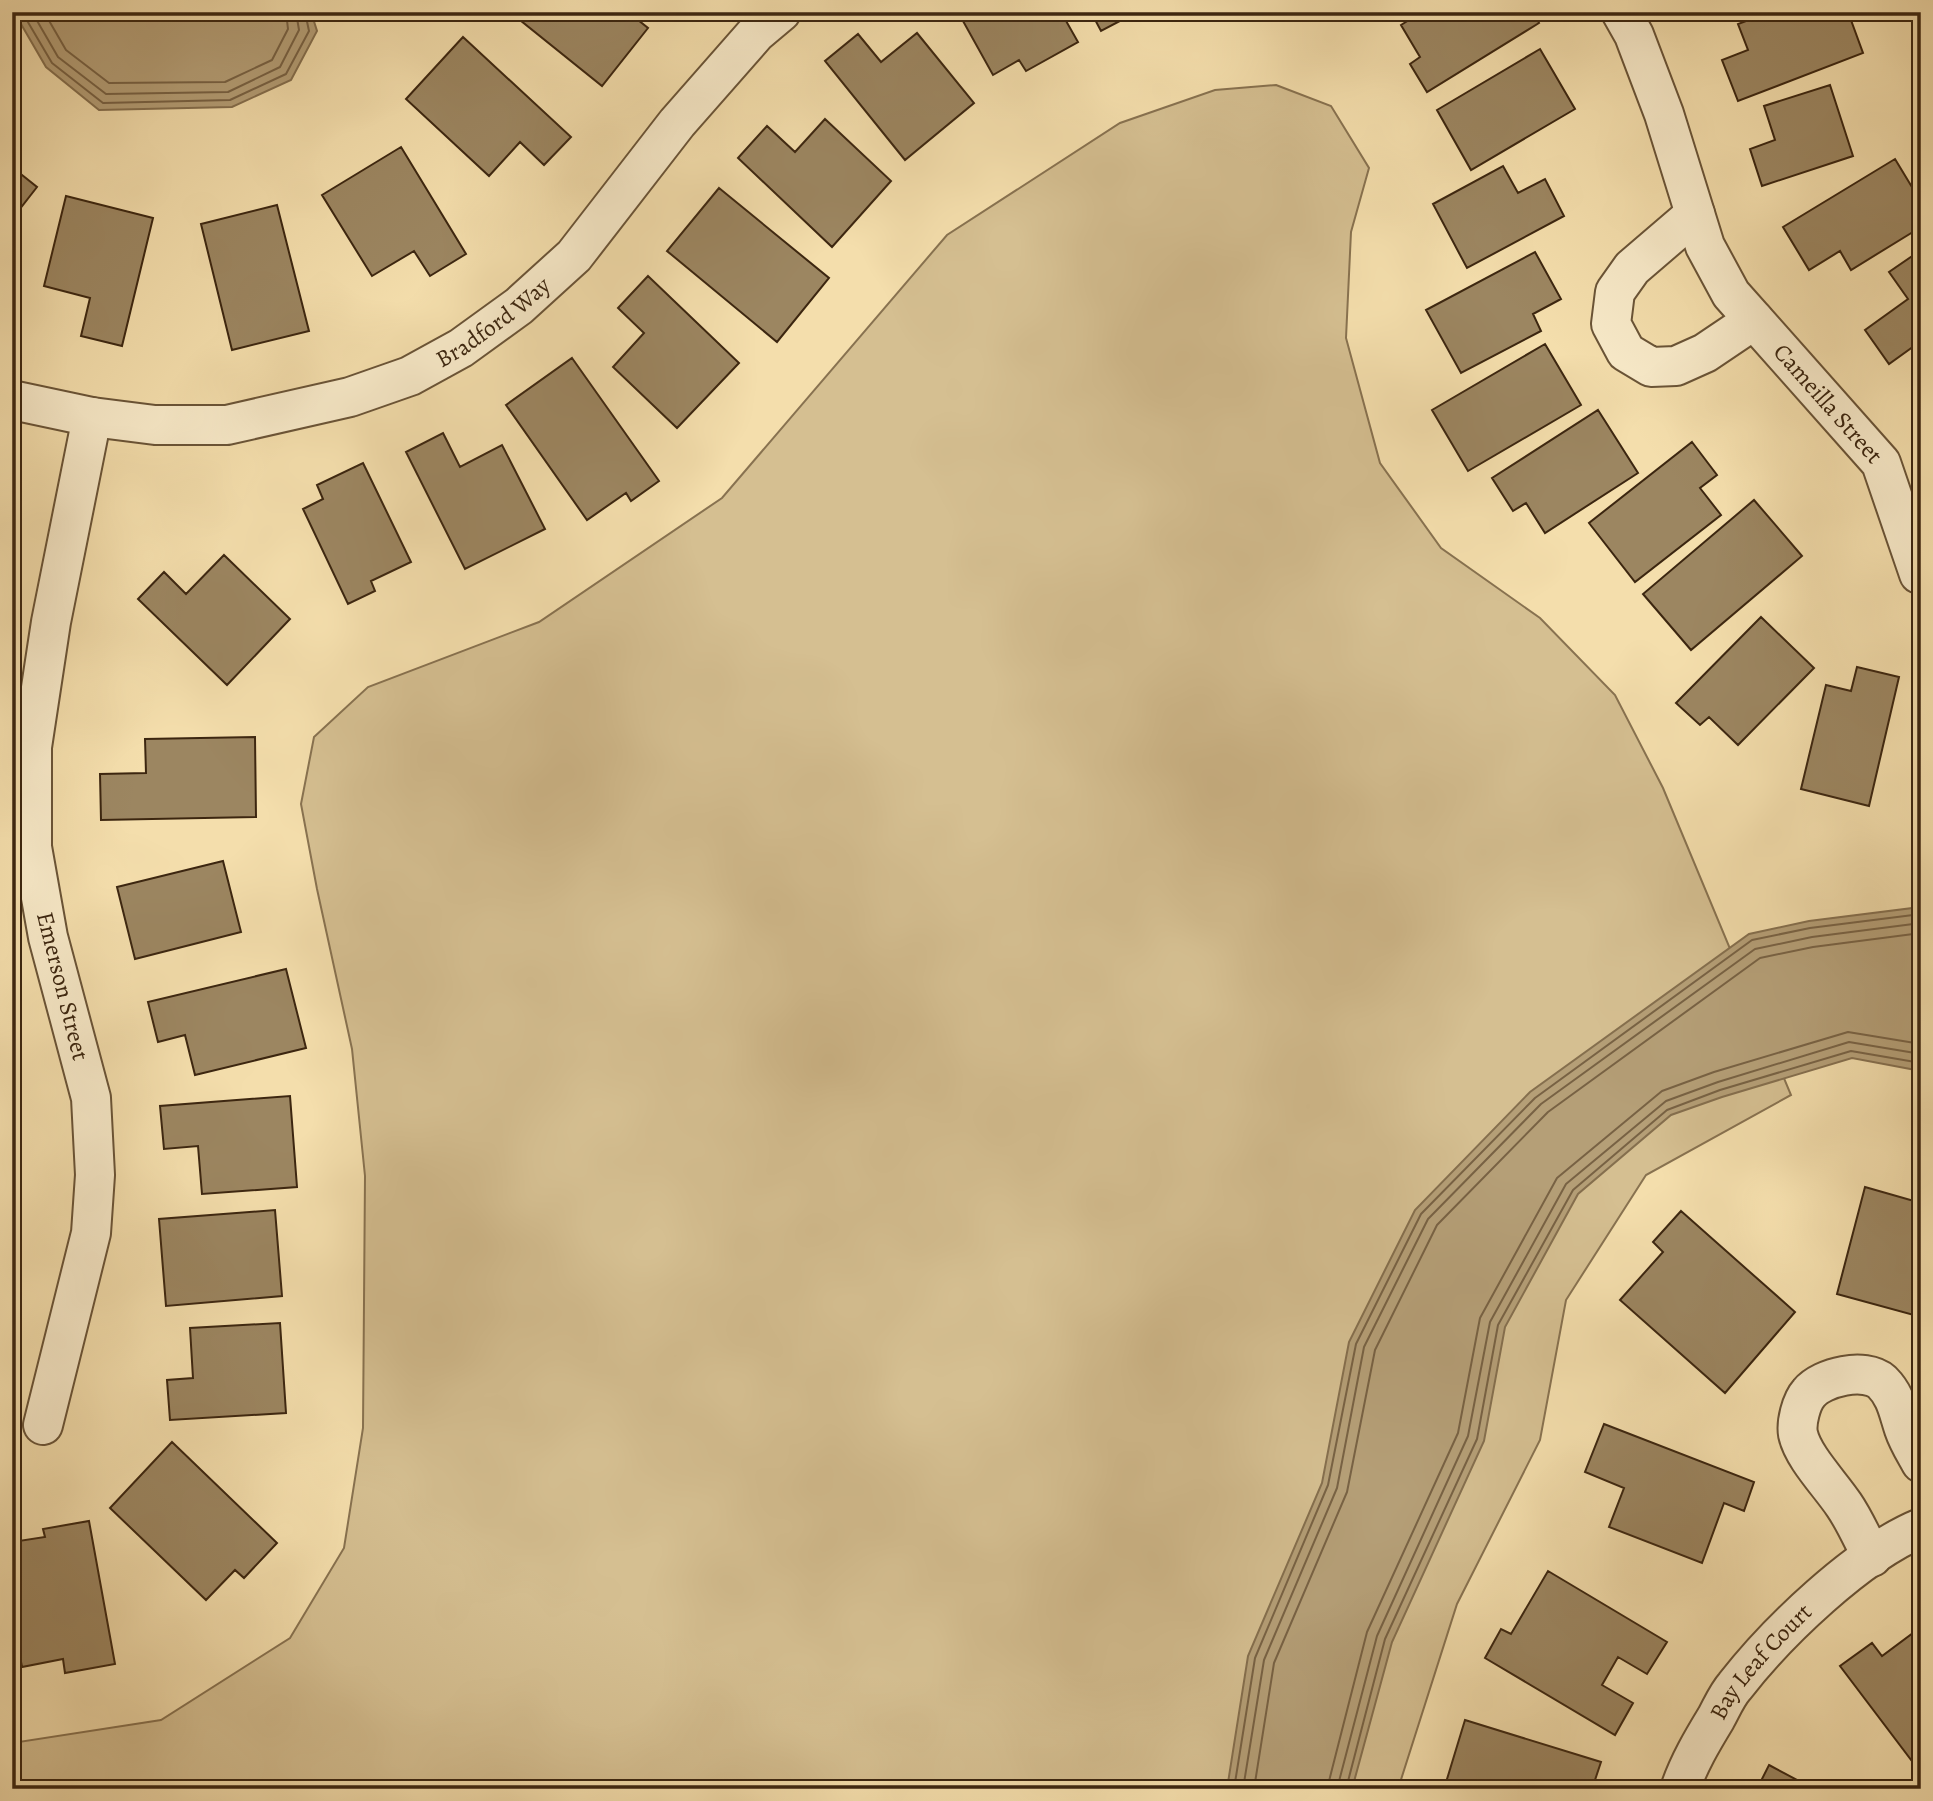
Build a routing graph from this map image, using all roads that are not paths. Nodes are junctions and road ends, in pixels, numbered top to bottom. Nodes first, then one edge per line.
1 (1621, 12) edge
2 (758, 19) edge
3 (1695, 214) junction
4 (1754, 320) junction
5 (12, 400) edge
6 (92, 417) junction
7 (1919, 574) dead end
8 (43, 1425) dead end
9 (1921, 1463) edge
10 (1921, 1528) edge
11 (1872, 1557) junction
12 (1680, 1789) edge

1 - 3 street, Cameilla Street
2 - 6 street, Bradford Way
3 - 4 street, Cameilla Street
3 - 4 street
4 - 7 street, Cameilla Street
5 - 6 street
6 - 8 street, Emerson Street
9 - 11 street
10 - 11 street, Bay Leaf Court
11 - 12 street, Bay Leaf Court

